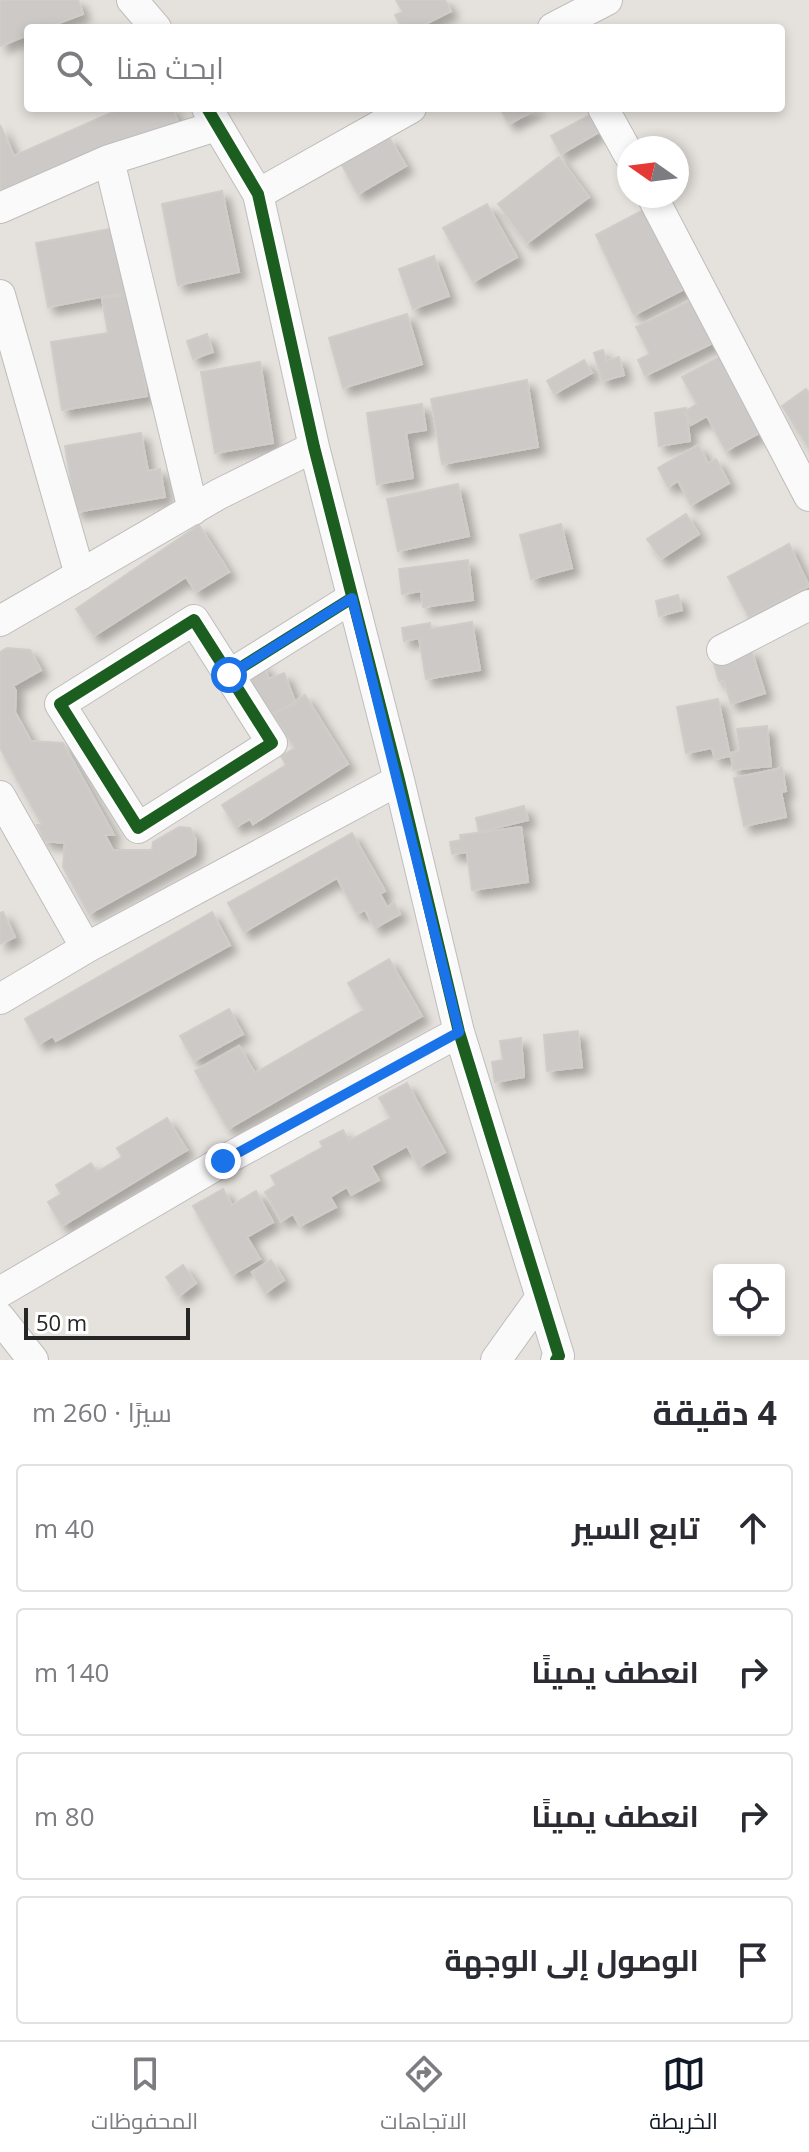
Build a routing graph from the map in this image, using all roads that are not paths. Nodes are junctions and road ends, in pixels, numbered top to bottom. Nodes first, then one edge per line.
1 (132, 0) edge
2 (607, 0) edge
3 (153, 24) edge
4 (562, 24) edge
5 (404, 112) edge
6 (605, 112) edge
7 (212, 117) edge
8 (618, 136) edge
9 (109, 160) junction
10 (258, 194) junction
11 (0, 208) edge
12 (659, 208) edge
13 (0, 295) edge
14 (314, 447) junction
15 (801, 461) edge
16 (809, 496) edge
17 (193, 510) junction
18 (80, 575) junction
19 (352, 598) junction
20 (809, 605) edge
21 (0, 621) edge
22 (722, 650) dead end
23 (229, 675) junction
24 (399, 780) junction
25 (0, 796) edge
26 (86, 948) junction
27 (0, 999) edge
28 (459, 1032) junction
29 (0, 1292) edge
30 (541, 1297) junction
31 (0, 1318) edge
32 (558, 1358) edge
33 (33, 1360) edge
34 (496, 1360) edge

1 - 3 street
2 - 4 street
5 - 10 street
6 - 8 street
7 - 9 street
7 - 10 street
9 - 11 street
9 - 17 street
10 - 14 street
12 - 15 street
13 - 18 street
14 - 17 street
14 - 19 street
15 - 16 street
17 - 18 street
18 - 21 street
19 - 23 street
19 - 24 street
20 - 22 street
23 - 23 street
24 - 26 street
24 - 28 street
25 - 26 street
26 - 27 street
28 - 29 street
28 - 30 street
30 - 32 street
30 - 34 street
31 - 33 street

